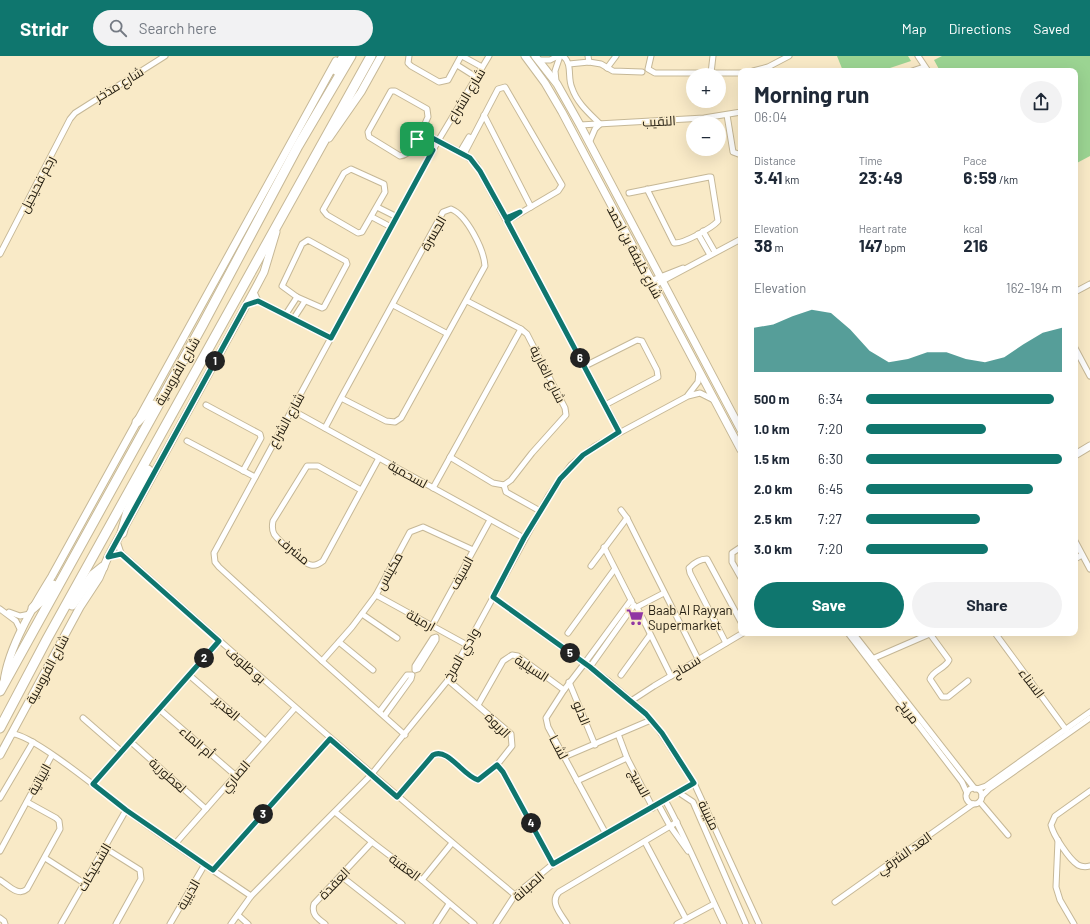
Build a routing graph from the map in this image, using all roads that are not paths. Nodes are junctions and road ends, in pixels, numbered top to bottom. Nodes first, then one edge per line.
1 (164, 56) edge
2 (339, 56) edge
3 (344, 56) edge
4 (352, 56) edge
5 (371, 56) edge
6 (381, 56) edge
7 (409, 56) edge
8 (462, 56) edge
9 (489, 56) edge
10 (525, 56) edge
11 (559, 56) edge
12 (563, 56) edge
13 (581, 56) edge
14 (588, 56) edge
15 (616, 56) edge
16 (651, 56) edge
17 (713, 56) edge
18 (789, 56) edge
19 (918, 56) edge
20 (536, 58) edge
21 (581, 62) junction
22 (589, 62) junction
23 (569, 64) junction
24 (457, 65) junction
25 (482, 67) junction
26 (607, 68) junction
27 (712, 68) edge
28 (764, 68) edge
29 (925, 68) edge
30 (642, 72) dead end
31 (686, 73) edge
32 (726, 73) edge
33 (738, 73) edge
34 (476, 77) junction
35 (557, 84) junction
36 (318, 112) junction
37 (75, 113) joint
38 (738, 113) edge
39 (484, 115) junction
40 (727, 115) junction
41 (600, 124) junction
42 (580, 125) junction
43 (421, 132) junction
44 (417, 139) junction
45 (438, 142) junction
46 (589, 144) junction
47 (320, 150) junction
48 (433, 150) junction
49 (462, 153) junction
50 (738, 154) edge
51 (647, 189) junction
52 (629, 193) dead end
53 (376, 207) junction
54 (531, 207) junction
55 (372, 217) junction
56 (397, 217) junction
57 (279, 220) junction
58 (507, 220) junction
59 (391, 227) junction
60 (704, 231) junction
61 (698, 234) junction
62 (738, 240) edge
63 (715, 252) junction
64 (0, 254) edge
65 (710, 255) junction
66 (661, 279) junction
67 (652, 283) junction
68 (1090, 284) edge
69 (1078, 290) edge
70 (254, 292) junction
71 (296, 297) junction
72 (258, 301) junction
73 (305, 301) junction
74 (467, 301) junction
75 (246, 305) junction
76 (393, 305) junction
77 (286, 314) junction
78 (294, 318) junction
79 (202, 326) junction
80 (521, 329) junction
81 (446, 333) junction
82 (331, 338) junction
83 (1078, 354) edge
84 (585, 366) junction
85 (699, 372) junction
86 (1090, 376) edge
87 (688, 396) junction
88 (341, 398) junction
89 (716, 403) junction
90 (206, 405) dead end
91 (605, 405) junction
92 (292, 410) junction
93 (137, 422) junction
94 (738, 424) edge
95 (325, 428) junction
96 (619, 432) junction
97 (161, 434) junction
98 (187, 441) dead end
99 (738, 444) edge
100 (1090, 446) edge
101 (1078, 453) edge
102 (450, 457) junction
103 (379, 458) junction
104 (243, 471) junction
105 (255, 477) junction
106 (504, 485) junction
107 (433, 488) junction
108 (361, 490) junction
109 (621, 510) dead end
110 (540, 511) junction
111 (97, 514) junction
112 (627, 518) junction
113 (490, 520) junction
114 (122, 533) junction
115 (524, 538) junction
116 (117, 541) junction
117 (1078, 547) edge
118 (604, 548) junction
119 (738, 549) edge
120 (474, 550) junction
121 (121, 554) junction
122 (1082, 555) junction
123 (108, 557) junction
124 (1078, 557) edge
125 (591, 566) dead end
126 (104, 567) junction
127 (1090, 569) edge
128 (614, 570) junction
129 (738, 573) edge
130 (664, 593) junction
131 (376, 595) junction
132 (493, 597) junction
133 (634, 604) junction
134 (2, 610) edge
135 (32, 610) junction
136 (362, 614) junction
137 (738, 616) edge
138 (432, 626) junction
139 (439, 630) junction
140 (21, 631) junction
141 (52, 632) junction
142 (568, 633) dead end
143 (650, 635) junction
144 (738, 636) edge
145 (851, 636) edge
146 (855, 636) edge
147 (926, 636) edge
148 (932, 636) edge
149 (997, 636) edge
150 (397, 638) dead end
151 (219, 641) junction
152 (339, 642) junction
153 (726, 643) junction
154 (467, 645) junction
155 (422, 659) dead end
156 (698, 659) junction
157 (871, 659) junction
158 (322, 661) junction
159 (584, 664) junction
160 (590, 667) junction
161 (373, 670) dead end
162 (189, 675) junction
163 (621, 675) dead end
164 (671, 676) junction
165 (448, 680) junction
166 (569, 682) junction
167 (968, 682) dead end
168 (2, 689) edge
169 (564, 690) junction
170 (391, 696) junction
171 (396, 700) junction
172 (631, 701) junction
173 (478, 705) junction
174 (295, 708) junction
175 (159, 709) junction
176 (380, 711) junction
177 (1090, 712) edge
178 (385, 716) junction
179 (84, 718) dead end
180 (1090, 718) edge
181 (650, 720) junction
182 (17, 725) junction
183 (0, 728) edge
184 (1068, 731) junction
185 (12, 734) junction
186 (405, 734) junction
187 (618, 734) junction
188 (23, 736) junction
189 (330, 739) junction
190 (265, 741) junction
191 (33, 742) junction
192 (131, 742) junction
193 (595, 745) junction
194 (122, 752) junction
195 (0, 755) edge
196 (52, 756) junction
197 (564, 757) junction
198 (627, 758) junction
199 (497, 765) junction
200 (236, 775) junction
201 (371, 775) junction
202 (577, 781) junction
203 (694, 783) junction
204 (93, 784) junction
205 (976, 789) junction
206 (678, 792) junction
207 (1090, 792) edge
208 (967, 793) junction
209 (982, 796) junction
210 (397, 797) junction
211 (0, 798) edge
212 (665, 800) junction
213 (26, 802) junction
214 (980, 802) junction
215 (658, 804) junction
216 (973, 804) junction
217 (653, 808) junction
218 (206, 809) junction
219 (126, 810) junction
220 (335, 812) junction
221 (677, 822) junction
222 (670, 826) junction
223 (606, 834) junction
224 (1008, 836) dead end
225 (1058, 840) junction
226 (372, 842) junction
227 (644, 842) junction
228 (452, 843) junction
229 (175, 844) junction
230 (105, 848) junction
231 (0, 851) edge
232 (45, 858) junction
233 (694, 861) junction
234 (205, 864) junction
235 (553, 864) junction
236 (1090, 866) edge
237 (213, 870) junction
238 (341, 876) junction
239 (0, 880) edge
240 (422, 880) junction
241 (84, 883) junction
242 (515, 895) junction
243 (251, 896) junction
244 (835, 902) dead end
245 (449, 904) junction
246 (714, 904) junction
247 (238, 915) junction
248 (0, 918) edge
249 (686, 919) junction
250 (5, 924) edge
251 (61, 924) edge
252 (116, 924) edge
253 (171, 924) edge
254 (232, 924) edge
255 (248, 924) edge
256 (325, 924) edge
257 (402, 924) edge
258 (436, 924) edge
259 (474, 924) edge
260 (496, 924) edge
261 (566, 924) edge
262 (677, 924) edge
263 (724, 924) edge
264 (746, 924) edge
265 (759, 924) edge
266 (1074, 924) edge

1 - 37 street, شارع مذخر
2 - 93 main road, شارع الفروسية
3 - 36 highway
4 - 36 highway, شارع الفروسية
5 - 47 highway, شارع الفروسية
6 - 47 main road, شارع الفروسية
7 - 24 street
8 - 24 street
8 - 25 street
9 - 25 street, شارع الشراع
10 - 67 main road, شارع خليفة بن احمد
11 - 20 street
11 - 35 street
12 - 23 street
13 - 21 street
14 - 22 street
15 - 26 street
16 - 31 street
17 - 27 street
18 - 28 street
19 - 29 street
20 - 35 main road, شارع خليفة بن احمد
21 - 22 street
21 - 23 street
22 - 26 street
23 - 41 street
24 - 34 street
25 - 34 street, شارع الشراع
26 - 30 street
32 - 33 street
34 - 45 street, شارع الشراع
35 - 42 main road, شارع خليفة بن احمد
36 - 79 highway, شارع الفروسية
37 - 64 street, رجم فحيحيل
38 - 40 street, النقيب
39 - 49 street
39 - 54 street
39 - 54 street
40 - 41 street, النقيب
40 - 50 street
41 - 42 street, النقيب
41 - 46 street
42 - 46 main road, شارع خليفة بن احمد
43 - 44 street
43 - 44 street
43 - 45 street
44 - 48 street
45 - 48 street, شارع الشراع
45 - 49 street
46 - 66 main road, شارع خليفة بن احمد
47 - 57 highway, شارع الفروسية
48 - 56 street, شارع الشراع
49 - 58 street
51 - 52 street
51 - 60 street
51 - 61 street
53 - 55 street
53 - 55 street
53 - 56 street
54 - 58 street
55 - 59 street
56 - 59 street, شارع الشراع
57 - 70 main road, شارع الفروسية
57 - 97 highway, شارع الفروسية
58 - 84 street
59 - 82 street, شارع الشراع
60 - 61 street
60 - 63 street
61 - 65 street
62 - 63 street
63 - 65 street
65 - 66 street
66 - 67 street
66 - 94 main road, شارع خليفة بن احمد
67 - 85 main road, شارع خليفة بن احمد
68 - 69 street
70 - 72 street
70 - 75 main road, شارع الفروسية
71 - 73 street
71 - 73 street
71 - 77 street
72 - 75 street
72 - 77 street
73 - 78 street
74 - 76 street, الجسرة
74 - 80 street
74 - 81 street, الجسرة
75 - 114 main road, شارع الفروسية
76 - 81 street
76 - 88 street, الجسرة
77 - 78 street
78 - 82 street
79 - 93 highway
79 - 111 highway, شارع الفروسية
80 - 102 street, شارع الغارية
80 - 106 street, شارع الغارية
81 - 88 street, الجسرة
82 - 92 street, شارع الشراع
83 - 86 street
84 - 91 street
84 - 91 street
85 - 87 street
85 - 89 main road, شارع خليفة بن احمد
87 - 89 street, وادي المرخ
87 - 96 street, وادي المرخ
88 - 95 street, الجسرة
89 - 99 main road, شارع خليفة بن احمد
90 - 104 street
91 - 96 street
92 - 95 street, لسحمية
92 - 105 street, شارع الشراع
93 - 135 main road, شارع الفروسية
95 - 103 street, لسحمية
96 - 110 street, وادي المرخ
97 - 114 highway
97 - 141 highway, شارع الفروسية
98 - 104 street
100 - 101 main road
102 - 106 street
102 - 107 street, شارع الغارية
103 - 107 street, لسحمية
103 - 108 street, مشرف
104 - 105 street
105 - 158 street, شارع الشراع
106 - 110 street
107 - 113 street, لسحمية
108 - 108 street, مشرف
109 - 112 street
110 - 115 street, وادي المرخ
111 - 135 highway
111 - 168 highway, شارع الفروسية
112 - 118 street
112 - 130 street
113 - 115 street, لسحمية
113 - 120 street, السيف
114 - 116 main road, شارع الفروسية
115 - 132 street, وادي المرخ
116 - 121 street
116 - 123 main road, شارع الفروسية
117 - 122 street
118 - 125 street
118 - 128 street
119 - 129 street
120 - 131 street, مكينس
120 - 138 street, السيف
121 - 123 street
121 - 151 street, بو ظلوف
122 - 124 street
122 - 127 street
123 - 126 main road, شارع الفروسية
126 - 141 highway
126 - 182 main road, شارع الفروسية
128 - 133 street
128 - 142 street
130 - 133 street
130 - 156 street
131 - 136 street, مكينس
131 - 138 street, ارميلة
132 - 154 street, وادي المرخ
132 - 159 street, متيبنة
133 - 143 street
133 - 159 street, لشــا
133 - 160 street
134 - 135 street
134 - 140 street
135 - 140 main road, شارع الفروسية
136 - 150 street
136 - 152 street, مكينس
137 - 153 street
138 - 139 street, ارميلة
139 - 154 street, ارميلة
139 - 155 street
140 - 168 main road, شارع الفروسية
141 - 183 highway, شارع الفروسية
143 - 163 street
143 - 164 street
144 - 153 street, سماح
145 - 157 street, مريخ
146 - 157 street, مريخ
147 - 157 street
148 - 167 street
149 - 184 street, السناء
151 - 162 street
151 - 174 street, بو ظلوف
152 - 158 street, مكينس
152 - 161 street
153 - 156 street, سماح
154 - 165 street, وادي المرخ
156 - 164 street, سماح
157 - 205 street, مريخ
157 - 208 street, مريخ
158 - 176 street, شارع الشراع
159 - 160 street, متيبنة
159 - 166 street, لشــا
160 - 172 street, متيبنة
162 - 175 street
162 - 190 street, الغدير
164 - 172 street, سماح
165 - 173 street, الربوة
165 - 186 street, وادي المرخ
166 - 169 street, لشــا
166 - 193 street, الدلو
169 - 173 street, السيلية
169 - 197 street, لشــا
170 - 171 street
170 - 171 street
170 - 176 street
171 - 178 street
172 - 181 street, متيبنة
173 - 199 street, الربوة
174 - 189 street, بو ظلوف
174 - 190 street, الصاري
175 - 192 street
175 - 200 street, أم الماء
176 - 178 street, شارع الشراع
177 - 184 street
178 - 186 street, شارع الشراع
179 - 194 street
180 - 184 street
181 - 187 street
181 - 203 street, متيبنة
182 - 185 main road, شارع الفروسية
182 - 188 street
184 - 205 street
184 - 209 street
185 - 188 street
185 - 195 main road, شارع الفروسية
186 - 201 street, وادي المرخ
187 - 193 street
187 - 198 street, السيج
188 - 191 street
189 - 201 street, بو ظلوف
189 - 237 street
190 - 200 street, الصاري
191 - 196 street
191 - 211 street
192 - 194 street
192 - 218 street, لعطورية
193 - 197 street
194 - 204 street
196 - 204 street
196 - 213 street, البياتية
197 - 202 street, لشــا
198 - 202 street, السيج
198 - 217 street, السيج
199 - 210 street, الربوة
199 - 235 street
200 - 218 street, الصاري
201 - 210 street, بو ظلوف
201 - 220 street, وادي المرخ
202 - 223 street, لشــا
203 - 206 street, الصبانة
203 - 265 street, متيبنة
204 - 219 street
205 - 208 street
205 - 209 street
206 - 212 street, الصبانة
206 - 264 street, متيبنة
207 - 225 street
208 - 216 street
209 - 214 street
210 - 228 street, بو ظلوف
212 - 215 street, الصبانة
212 - 221 street
213 - 231 street, البياتية
213 - 232 street, البياتية
214 - 216 street
214 - 224 street
215 - 217 street, الصبانة
215 - 222 street
216 - 244 street, العد الشرقي
217 - 223 street, الصبانة
218 - 229 street, الصاري
219 - 229 street
219 - 230 street, الشكيكات
220 - 226 street, العقبة
220 - 243 street, وادي المرخ
221 - 222 street
221 - 233 street
222 - 227 street
222 - 233 street
223 - 235 street, الصبانة
225 - 236 street
225 - 266 street
226 - 238 street, العقدة
226 - 240 street, العقبة
227 - 249 street
227 - 261 street
228 - 240 street
228 - 242 street, بو ظلوف
229 - 234 street
230 - 241 street, الشكيكات
230 - 252 street
232 - 239 street, البياتية
232 - 241 street
233 - 246 street
234 - 237 street
234 - 253 street, الذيبية
235 - 242 street, الصبانة
237 - 243 street
238 - 256 street, العقدة
238 - 257 street
240 - 245 street, العقبة
241 - 251 street, الشكيكات
242 - 260 street, الصبانة
243 - 247 street, وادي المرخ
245 - 258 street
245 - 259 street, العقبة
246 - 249 street
246 - 263 street
247 - 254 street, وادي المرخ
247 - 255 street
248 - 250 street
249 - 262 street

